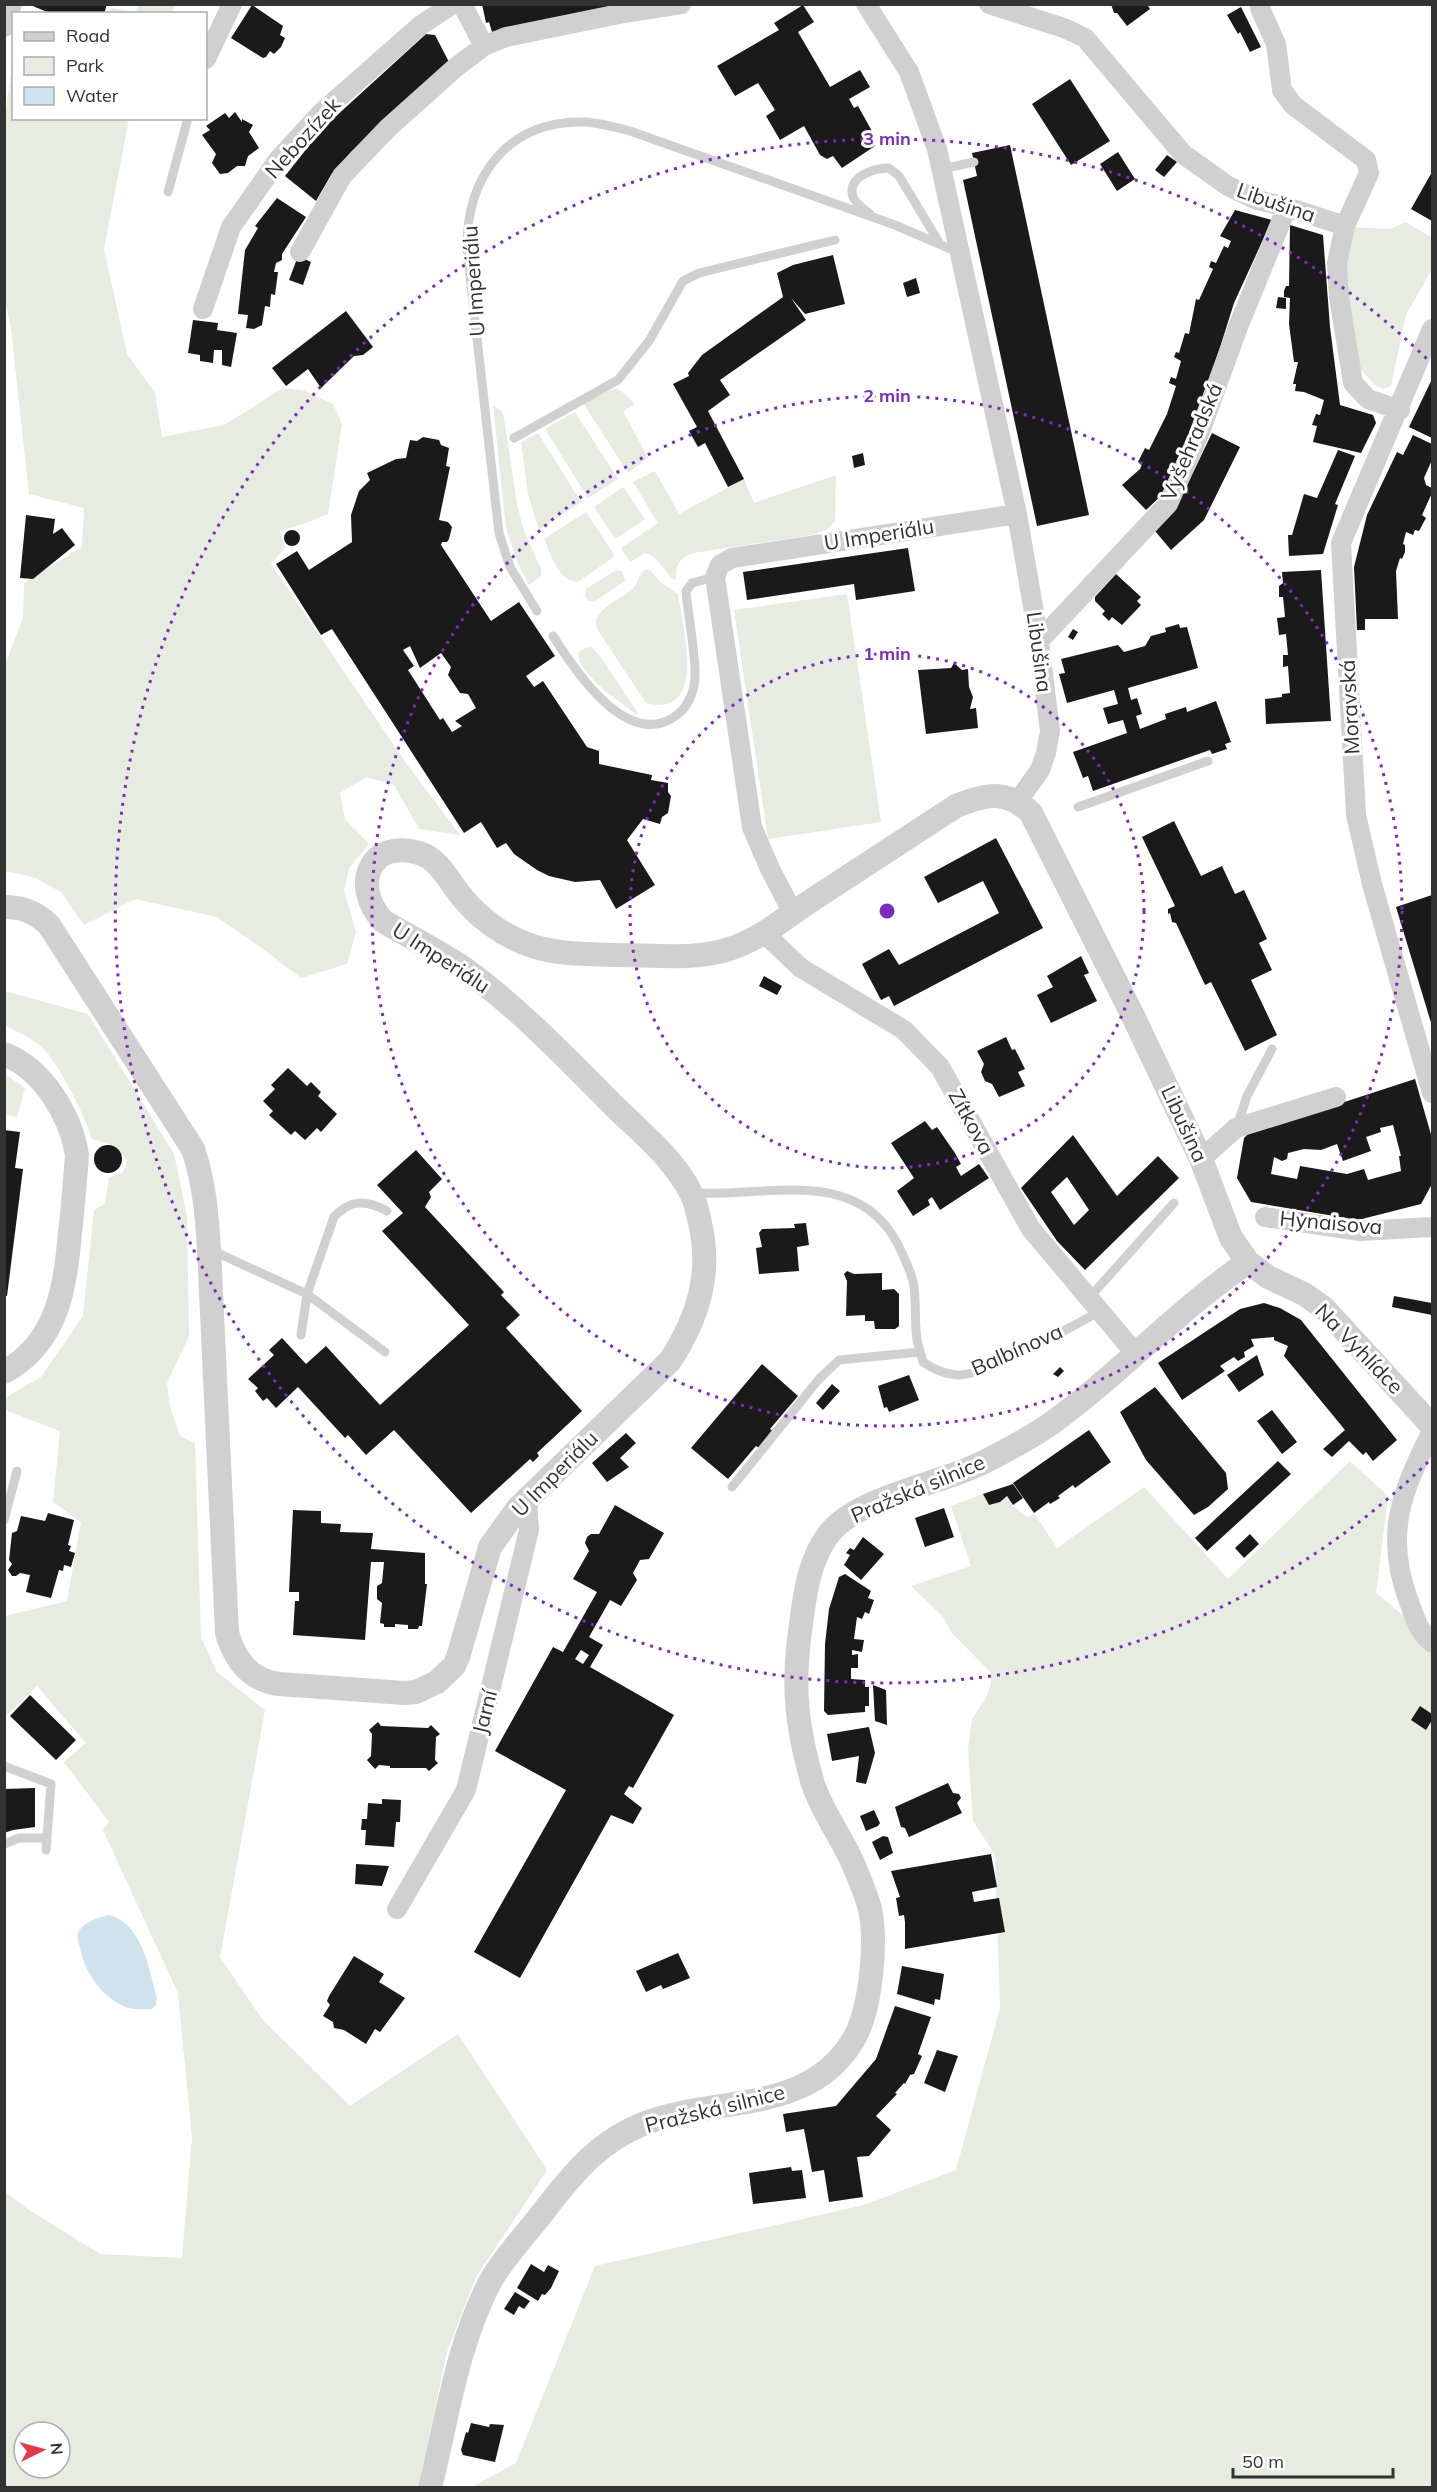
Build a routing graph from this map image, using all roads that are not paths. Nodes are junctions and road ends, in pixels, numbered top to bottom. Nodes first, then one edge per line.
1 (12, 4) edge
2 (232, 4) edge
3 (453, 4) edge
4 (462, 4) edge
5 (681, 4) edge
6 (866, 4) edge
7 (988, 4) edge
8 (1260, 8) dead end
9 (4, 27) edge
10 (484, 46) junction
11 (207, 57) edge
12 (187, 120) edge
13 (974, 162) dead end
14 (942, 169) junction
15 (168, 192) dead end
16 (1287, 207) junction
17 (873, 218) junction
18 (1345, 226) junction
19 (835, 240) dead end
20 (940, 244) junction
21 (300, 252) dead end
22 (962, 254) junction
23 (203, 309) dead end
24 (1432, 329) edge
25 (1400, 410) junction
26 (514, 438) dead end
27 (1017, 514) junction
28 (715, 577) junction
29 (537, 611) dead end
30 (553, 636) dead end
31 (1039, 641) junction
32 (1208, 761) dead end
33 (1018, 801) junction
34 (1078, 807) dead end
35 (4, 907) edge
36 (792, 913) junction
37 (765, 934) junction
38 (1272, 1049) dead end
39 (4, 1054) edge
40 (1432, 1093) edge
41 (1336, 1097) dead end
42 (1236, 1128) junction
43 (1201, 1159) junction
44 (691, 1193) junction
45 (1174, 1203) dead end
46 (387, 1211) dead end
47 (1265, 1217) dead end
48 (1432, 1227) edge
49 (209, 1249) junction
50 (1248, 1262) junction
51 (307, 1294) junction
52 (1089, 1298) junction
53 (301, 1335) dead end
54 (385, 1352) dead end
55 (920, 1352) junction
56 (1135, 1353) junction
57 (4, 1372) edge
58 (1432, 1426) edge
59 (1432, 1431) edge
60 (17, 1471) dead end
61 (732, 1487) dead end
62 (527, 1499) junction
63 (4, 1520) edge
64 (1432, 1643) edge
65 (4, 1766) edge
66 (47, 1838) junction
67 (4, 1844) edge
68 (46, 1850) dead end
69 (397, 1908) dead end
70 (430, 2487) edge

1 - 9 street
2 - 11 street
3 - 23 street, Nebozízek
4 - 10 street
5 - 10 street
6 - 14 street, Libušina
7 - 16 street, Libušina
8 - 18 street
10 - 21 street
12 - 15 lane
13 - 14 lane
14 - 22 street, Libušina
16 - 18 street, Libušina
16 - 31 street, Vyšehradská
17 - 20 lane, U Imperiálu
17 - 20 lane
17 - 29 lane, U Imperiálu
18 - 25 street
19 - 26 lane
20 - 22 lane, U Imperiálu
22 - 27 street, Libušina
24 - 25 street, Moravská
25 - 40 street, Moravská
27 - 28 street, U Imperiálu
27 - 31 street, Libušina
28 - 30 lane, U Imperiálu
28 - 36 street
31 - 33 street, Libušina
32 - 34 lane
33 - 36 street, U Imperiálu
33 - 43 street, Libušina
35 - 49 street, U Imperiálu
36 - 37 street, U Imperiálu
37 - 44 street, U Imperiálu
37 - 52 street, Zítkova
38 - 42 lane
39 - 57 street
41 - 42 street
42 - 43 street
43 - 50 street, Libušina
44 - 55 lane
44 - 62 street, U Imperiálu
45 - 52 lane
46 - 51 lane
47 - 48 street, Hynaisova
49 - 51 lane
49 - 62 street, U Imperiálu
50 - 56 street, Pražská silnice
50 - 58 street, Na Vyhlídce
51 - 53 lane
51 - 54 lane
52 - 55 lane, Balbínova
52 - 56 street, Zítkova
55 - 61 lane
56 - 70 street, Pražská silnice
59 - 64 street
60 - 63 lane
62 - 69 street, Jarní
65 - 66 lane
66 - 67 lane
66 - 68 lane

